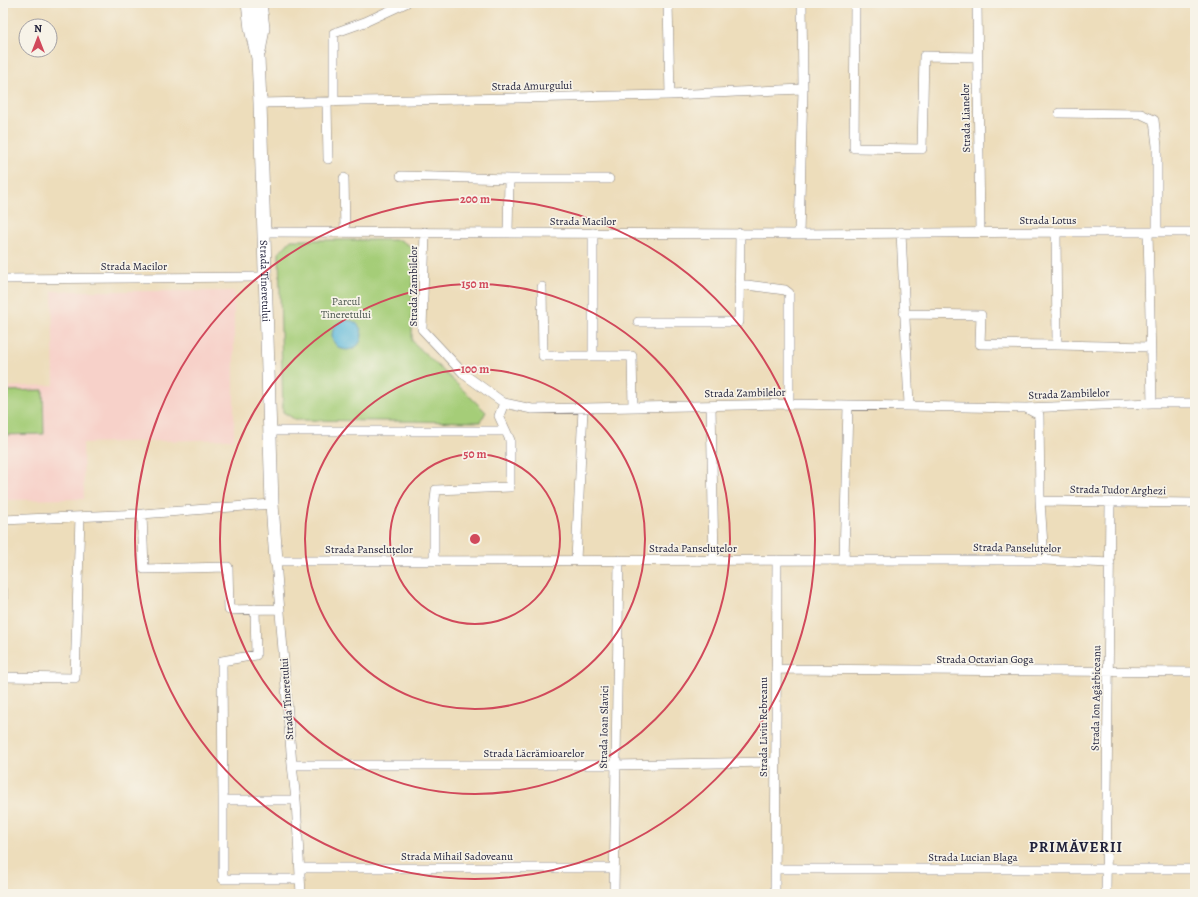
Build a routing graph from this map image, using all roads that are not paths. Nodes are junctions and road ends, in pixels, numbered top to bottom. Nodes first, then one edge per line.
1 (248, 3) edge
2 (260, 3) edge
3 (406, 3) edge
4 (668, 3) edge
5 (802, 3) edge
6 (855, 3) edge
7 (976, 3) edge
8 (258, 58) junction
9 (977, 58) junction
10 (803, 89) junction
11 (670, 95) junction
12 (330, 102) junction
13 (260, 103) junction
14 (1059, 113) dead end
15 (328, 159) dead end
16 (402, 176) dead end
17 (344, 178) dead end
18 (509, 179) junction
19 (609, 179) dead end
20 (264, 232) junction
21 (346, 232) junction
22 (426, 232) junction
23 (901, 232) junction
24 (980, 232) junction
25 (1056, 232) junction
26 (1153, 232) junction
27 (1195, 232) edge
28 (508, 233) junction
29 (592, 233) junction
30 (740, 233) junction
31 (799, 234) junction
32 (265, 277) junction
33 (3, 279) edge
34 (739, 284) junction
35 (542, 287) dead end
36 (904, 314) junction
37 (638, 322) dead end
38 (1057, 345) junction
39 (1150, 347) junction
40 (593, 356) junction
41 (504, 403) junction
42 (1152, 403) junction
43 (1195, 403) edge
44 (789, 404) junction
45 (909, 405) junction
46 (711, 406) junction
47 (848, 406) junction
48 (633, 407) junction
49 (1026, 408) junction
50 (583, 409) junction
51 (506, 430) junction
52 (270, 431) junction
53 (1040, 501) junction
54 (1110, 503) junction
55 (1195, 503) edge
56 (272, 504) junction
57 (142, 514) junction
58 (80, 517) junction
59 (3, 520) edge
60 (434, 560) junction
61 (576, 560) junction
62 (619, 560) junction
63 (714, 560) junction
64 (777, 560) junction
65 (844, 560) junction
66 (1044, 560) junction
67 (276, 561) junction
68 (1110, 563) junction
69 (3, 592) edge
70 (3, 597) edge
71 (254, 609) junction
72 (280, 609) junction
73 (776, 669) junction
74 (1109, 672) junction
75 (1195, 672) edge
76 (3, 678) edge
77 (775, 762) junction
78 (292, 765) junction
79 (615, 765) junction
80 (223, 800) junction
81 (296, 800) junction
82 (300, 868) junction
83 (614, 868) junction
84 (775, 869) junction
85 (1107, 869) junction
86 (1195, 869) edge
87 (300, 879) junction
88 (301, 894) edge
89 (614, 894) edge
90 (775, 894) edge
91 (1106, 894) edge

1 - 8 street, Strada Tineretului
2 - 8 street, Strada Tineretului
3 - 12 street
4 - 11 street
5 - 10 street
6 - 9 street
7 - 9 street, Strada Lianelor
8 - 13 street, Strada Tineretului
9 - 24 street, Strada Lianelor
10 - 11 street, Strada Amurgului
10 - 31 street
11 - 12 street, Strada Amurgului
12 - 13 street, Strada Amurgului
12 - 15 street
13 - 20 street, Strada Tineretului
14 - 26 street
16 - 18 street
17 - 21 street
18 - 19 street
18 - 28 street
20 - 21 street, Strada Macilor
20 - 32 street, Strada Tineretului
21 - 22 street, Strada Macilor
22 - 28 street, Strada Macilor
22 - 41 street, Strada Zambilelor
23 - 24 street, Strada Lotus
23 - 31 street, Strada Macilor
23 - 36 street
24 - 25 street, Strada Lotus
25 - 26 street, Strada Lotus
25 - 38 street
26 - 27 street, Strada Lotus
26 - 39 street
28 - 29 street, Strada Macilor
29 - 30 street, Strada Macilor
29 - 40 street
30 - 31 street, Strada Macilor
30 - 34 street
32 - 33 street, Strada Macilor
32 - 52 street, Strada Tineretului
34 - 37 street
34 - 44 street
35 - 40 street
36 - 38 street
36 - 45 street
38 - 39 street
39 - 42 street
40 - 48 street
41 - 50 street, Strada Zambilelor
41 - 51 street
42 - 43 street, Strada Zambilelor
42 - 49 street, Strada Zambilelor
44 - 46 street, Strada Zambilelor
44 - 47 street, Strada Zambilelor
45 - 47 street, Strada Zambilelor
45 - 49 street, Strada Zambilelor
46 - 48 street, Strada Zambilelor
46 - 63 street
47 - 65 street
48 - 50 street, Strada Zambilelor
49 - 53 street
50 - 61 street
51 - 52 street
51 - 60 street
52 - 56 street, Strada Tineretului
53 - 54 street, Strada Tudor Arghezi
53 - 66 street
54 - 55 street, Strada Tudor Arghezi
54 - 68 street, Strada Ion Agârbiceanu
56 - 57 street
56 - 67 street, Strada Tineretului
57 - 58 street
57 - 71 street
58 - 59 street
58 - 76 street
60 - 61 street, Strada Panseluțelor
60 - 67 street, Strada Panseluțelor
61 - 62 street, Strada Panseluțelor
62 - 63 street, Strada Panseluțelor
62 - 79 street, Strada Ioan Slavici
63 - 64 street, Strada Panseluțelor
64 - 65 street, Strada Panseluțelor
64 - 73 street, Strada Liviu Rebreanu
65 - 66 street, Strada Panseluțelor
66 - 68 street, Strada Panseluțelor
67 - 72 street, Strada Tineretului
68 - 74 street, Strada Ion Agârbiceanu
69 - 70 street
71 - 72 street
71 - 80 street
72 - 78 street, Strada Tineretului
73 - 74 street, Strada Octavian Goga
73 - 77 street, Strada Liviu Rebreanu
74 - 75 street, Strada Octavian Goga
74 - 85 street, Strada Ion Agârbiceanu
77 - 79 street, Strada Lăcrămioarelor
77 - 84 street, Strada Liviu Rebreanu
78 - 79 street, Strada Lăcrămioarelor
78 - 81 street, Strada Tineretului
79 - 83 street, Strada Ioan Slavici
80 - 81 street
80 - 87 street
81 - 82 street, Strada Tineretului
82 - 83 street, Strada Mihail Sadoveanu
82 - 87 street, Strada Tineretului
83 - 89 street, Strada Ioan Slavici
84 - 85 street, Strada Lucian Blaga
84 - 90 street, Strada Liviu Rebreanu
85 - 86 street, Strada Lucian Blaga
85 - 91 street, Strada Ion Agârbiceanu
87 - 88 street, Strada Tineretului

